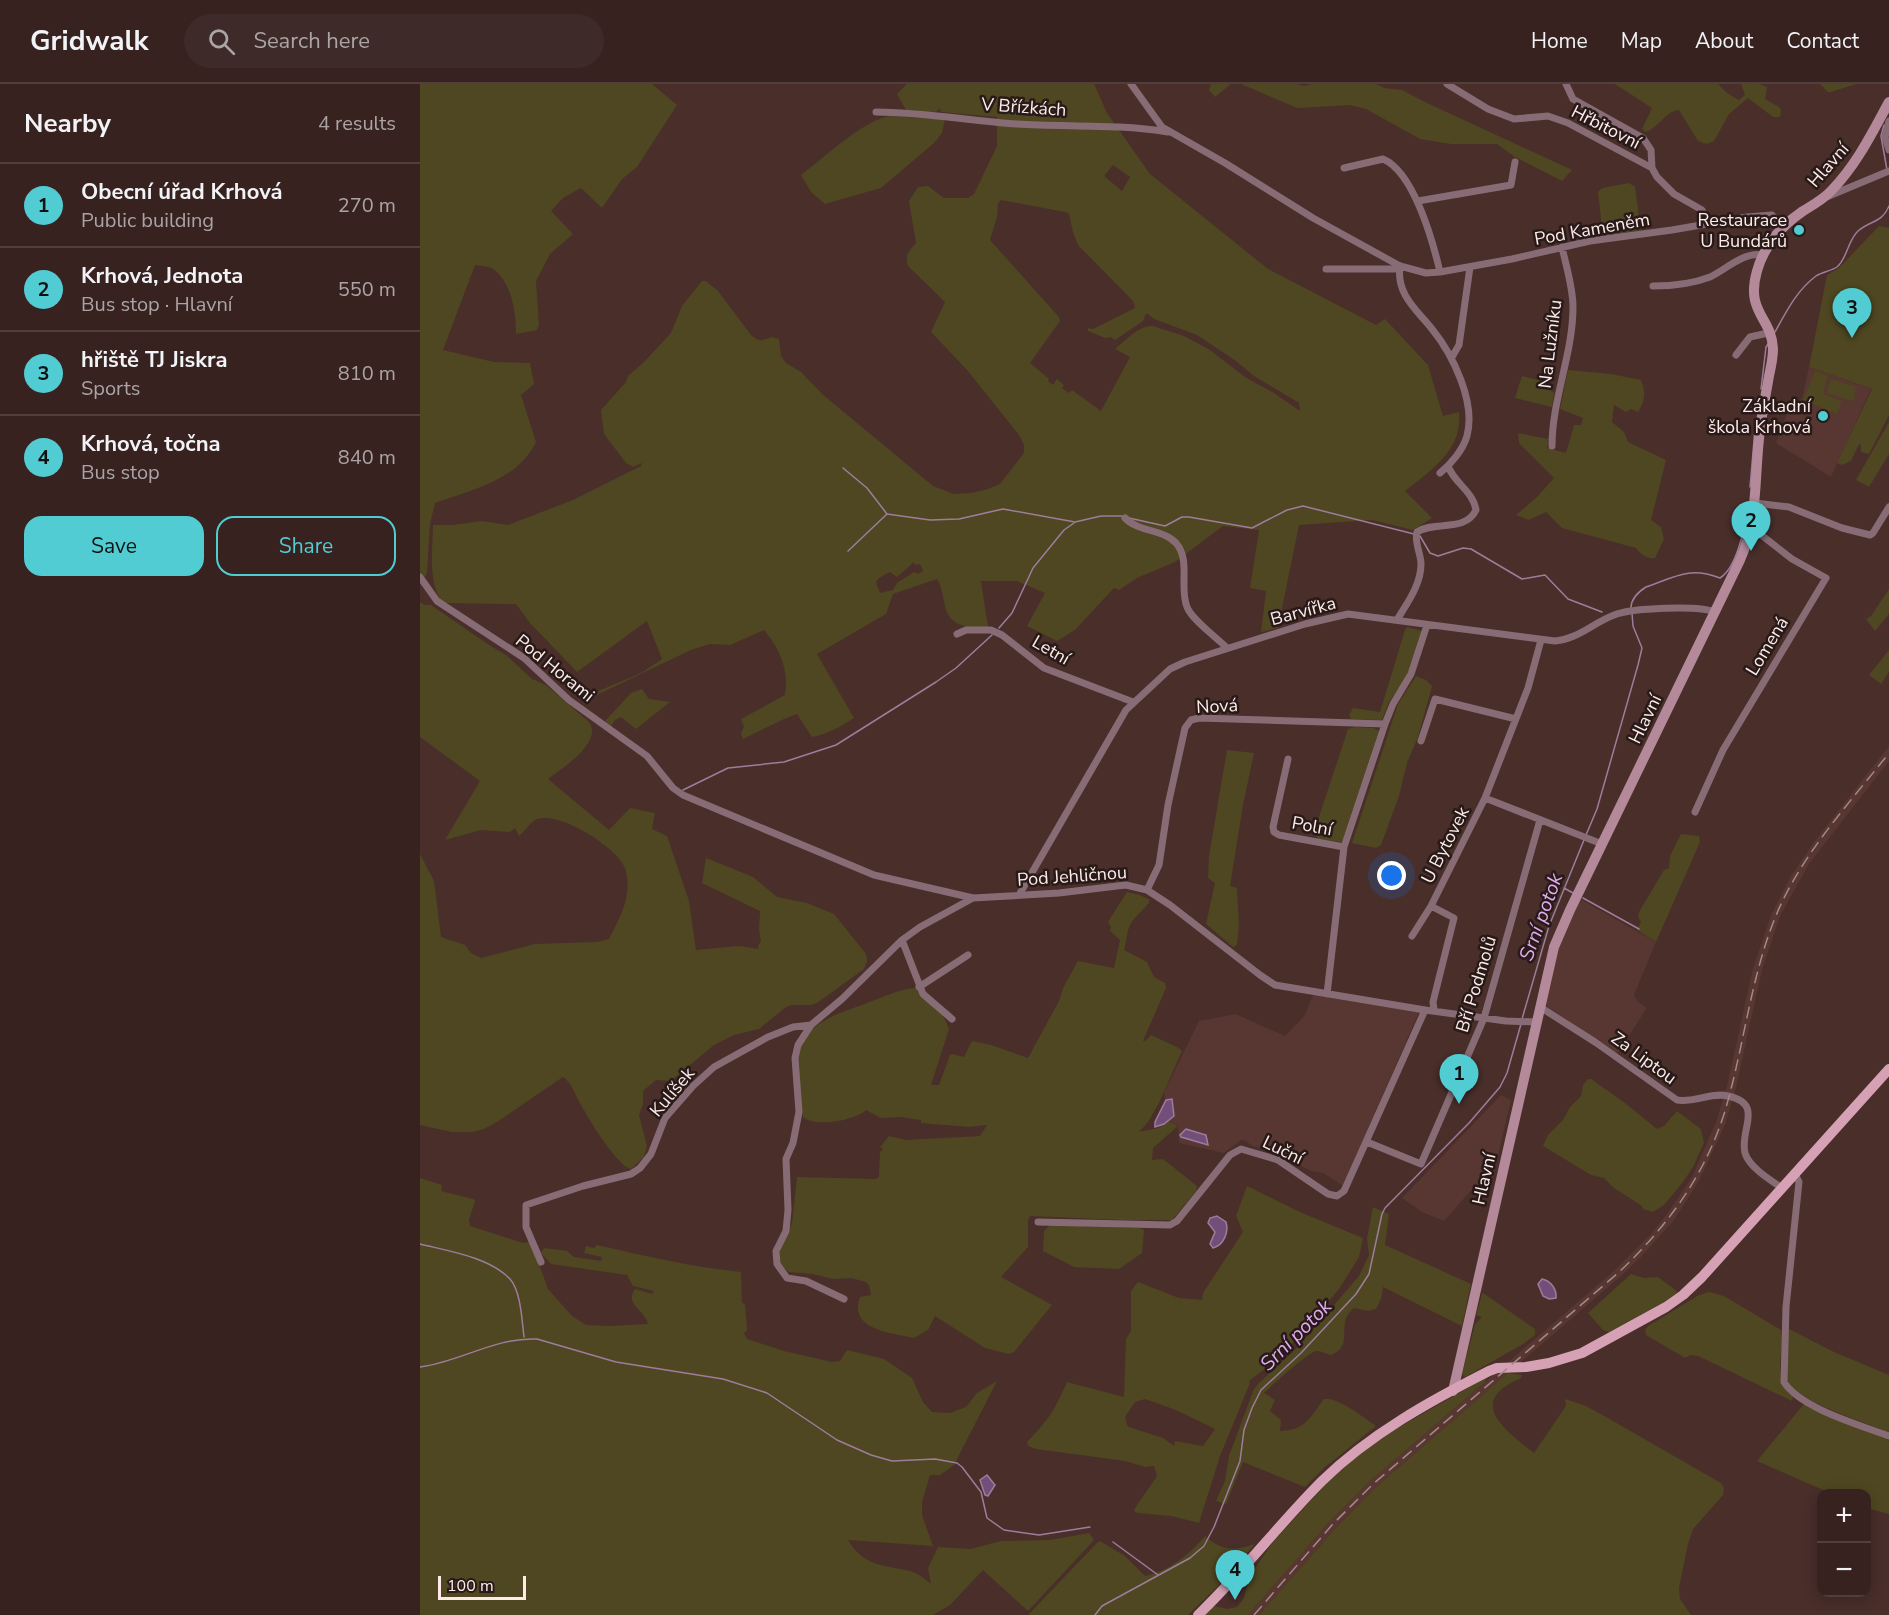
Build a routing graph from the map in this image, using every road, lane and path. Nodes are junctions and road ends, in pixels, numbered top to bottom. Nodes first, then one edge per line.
1 (1131, 84) edge
2 (1447, 84) edge
3 (1566, 84) edge
4 (1889, 102) edge
5 (876, 112) dead end
6 (1889, 121) edge
7 (1170, 132) junction
8 (1889, 150) edge
9 (1515, 162) dead end
10 (1344, 168) dead end
11 (1652, 168) junction
12 (1886, 172) edge
13 (1824, 198) junction
14 (1418, 201) junction
15 (1709, 224) junction
16 (1784, 228) junction
17 (1562, 247) junction
18 (1762, 255) junction
19 (1400, 266) junction
20 (1470, 267) junction
21 (1326, 269) dead end
22 (1440, 272) junction
23 (1653, 286) dead end
24 (1770, 338) junction
25 (1736, 355) dead end
26 (1452, 357) junction
27 (1552, 446) dead end
28 (1448, 466) junction
29 (1440, 473) dead end
30 (1755, 503) junction
31 (1889, 507) edge
32 (1125, 518) dead end
33 (1751, 527) junction
34 (420, 577) edge
35 (1715, 612) junction
36 (1397, 620) junction
37 (1427, 625) junction
38 (957, 634) dead end
39 (1541, 640) junction
40 (1226, 647) junction
41 (1133, 702) junction
42 (1516, 719) junction
43 (1385, 724) junction
44 (1421, 741) dead end
45 (647, 756) joint
46 (1288, 759) dead end
47 (1485, 798) junction
48 (1695, 812) dead end
49 (1540, 820) junction
50 (1602, 844) junction
51 (1344, 847) junction
52 (1147, 890) junction
53 (1019, 895) junction
54 (973, 898) junction
55 (1431, 906) junction
56 (1412, 936) dead end
57 (902, 940) junction
58 (968, 955) dead end
59 (919, 987) junction
60 (1327, 994) junction
61 (1540, 1007) junction
62 (1425, 1010) junction
63 (1434, 1010) junction
64 (1484, 1018) junction
65 (952, 1019) dead end
66 (1536, 1022) junction
67 (811, 1025) junction
68 (1889, 1069) edge
69 (1367, 1142) junction
70 (1795, 1174) junction
71 (1782, 1188) junction
72 (1038, 1222) dead end
73 (541, 1262) dead end
74 (844, 1299) dead end
75 (1453, 1391) junction
76 (1889, 1436) edge
77 (1198, 1615) edge

1 - 7 street, Pod Kameněm
2 - 11 street, Hřbitovní
3 - 11 street
4 - 13 street, Hlavní
5 - 7 street, V Břízkách
6 - 8 street
7 - 19 street, Pod Kameněm
9 - 14 street
10 - 14 street
11 - 15 street
12 - 13 street
13 - 16 street, Hlavní
14 - 22 street
15 - 16 street, Pod Kameněm
15 - 17 street, Pod Kameněm
16 - 18 street, Hlavní
17 - 20 street, Pod Kameněm
17 - 27 street, Na Lužníku
18 - 23 street
18 - 24 street, Hlavní
19 - 21 street, Pod Kameněm
19 - 22 street, Pod Kameněm
19 - 26 street
20 - 22 street, Pod Kameněm
20 - 26 street
24 - 25 street
24 - 30 street, Hlavní
26 - 28 street
28 - 29 street
28 - 36 street
30 - 31 street
30 - 33 street, Hlavní
32 - 40 street
33 - 35 street, Hlavní
33 - 48 street, Lomená
34 - 45 street, Pod Horami
35 - 39 street, Barvířka
35 - 50 street, Hlavní
36 - 37 street, Barvířka
36 - 40 street, Barvířka
37 - 39 street, Barvířka
37 - 43 street
38 - 41 street, Letní
39 - 42 street, U Bytovek
40 - 41 street, Barvířka
41 - 53 street, Barvířka
42 - 44 street
42 - 47 street, U Bytovek
43 - 51 street
43 - 52 street, Nová
45 - 54 street, Pod Jehličnou
46 - 51 street, Polní
47 - 49 street
47 - 55 street, U Bytovek
49 - 50 street
49 - 64 street, Bří Podmolů
50 - 61 street, Hlavní
51 - 60 street, Polní
52 - 53 street, Pod Jehličnou
52 - 60 street, Pod Jehličnou
53 - 54 street, Pod Jehličnou
54 - 57 street, Kulíšek
55 - 56 street, U Bytovek
55 - 63 street, U Bytovek
57 - 59 street
57 - 67 street, Kulíšek
58 - 59 street
59 - 65 street
60 - 62 street, Pod Jehličnou
61 - 66 street, Hlavní
61 - 71 street, Za Liptou
62 - 63 street, Pod Jehličnou
62 - 69 street, Luční
63 - 64 street, Pod Jehličnou
64 - 66 street, Pod Jehličnou
64 - 69 street, Bří Podmolů
66 - 75 street, Hlavní
67 - 73 street, Kulíšek
67 - 74 street, Kulíšek
68 - 70 main road
69 - 72 street, Luční
70 - 71 main road
70 - 76 street
71 - 75 main road
75 - 77 main road

